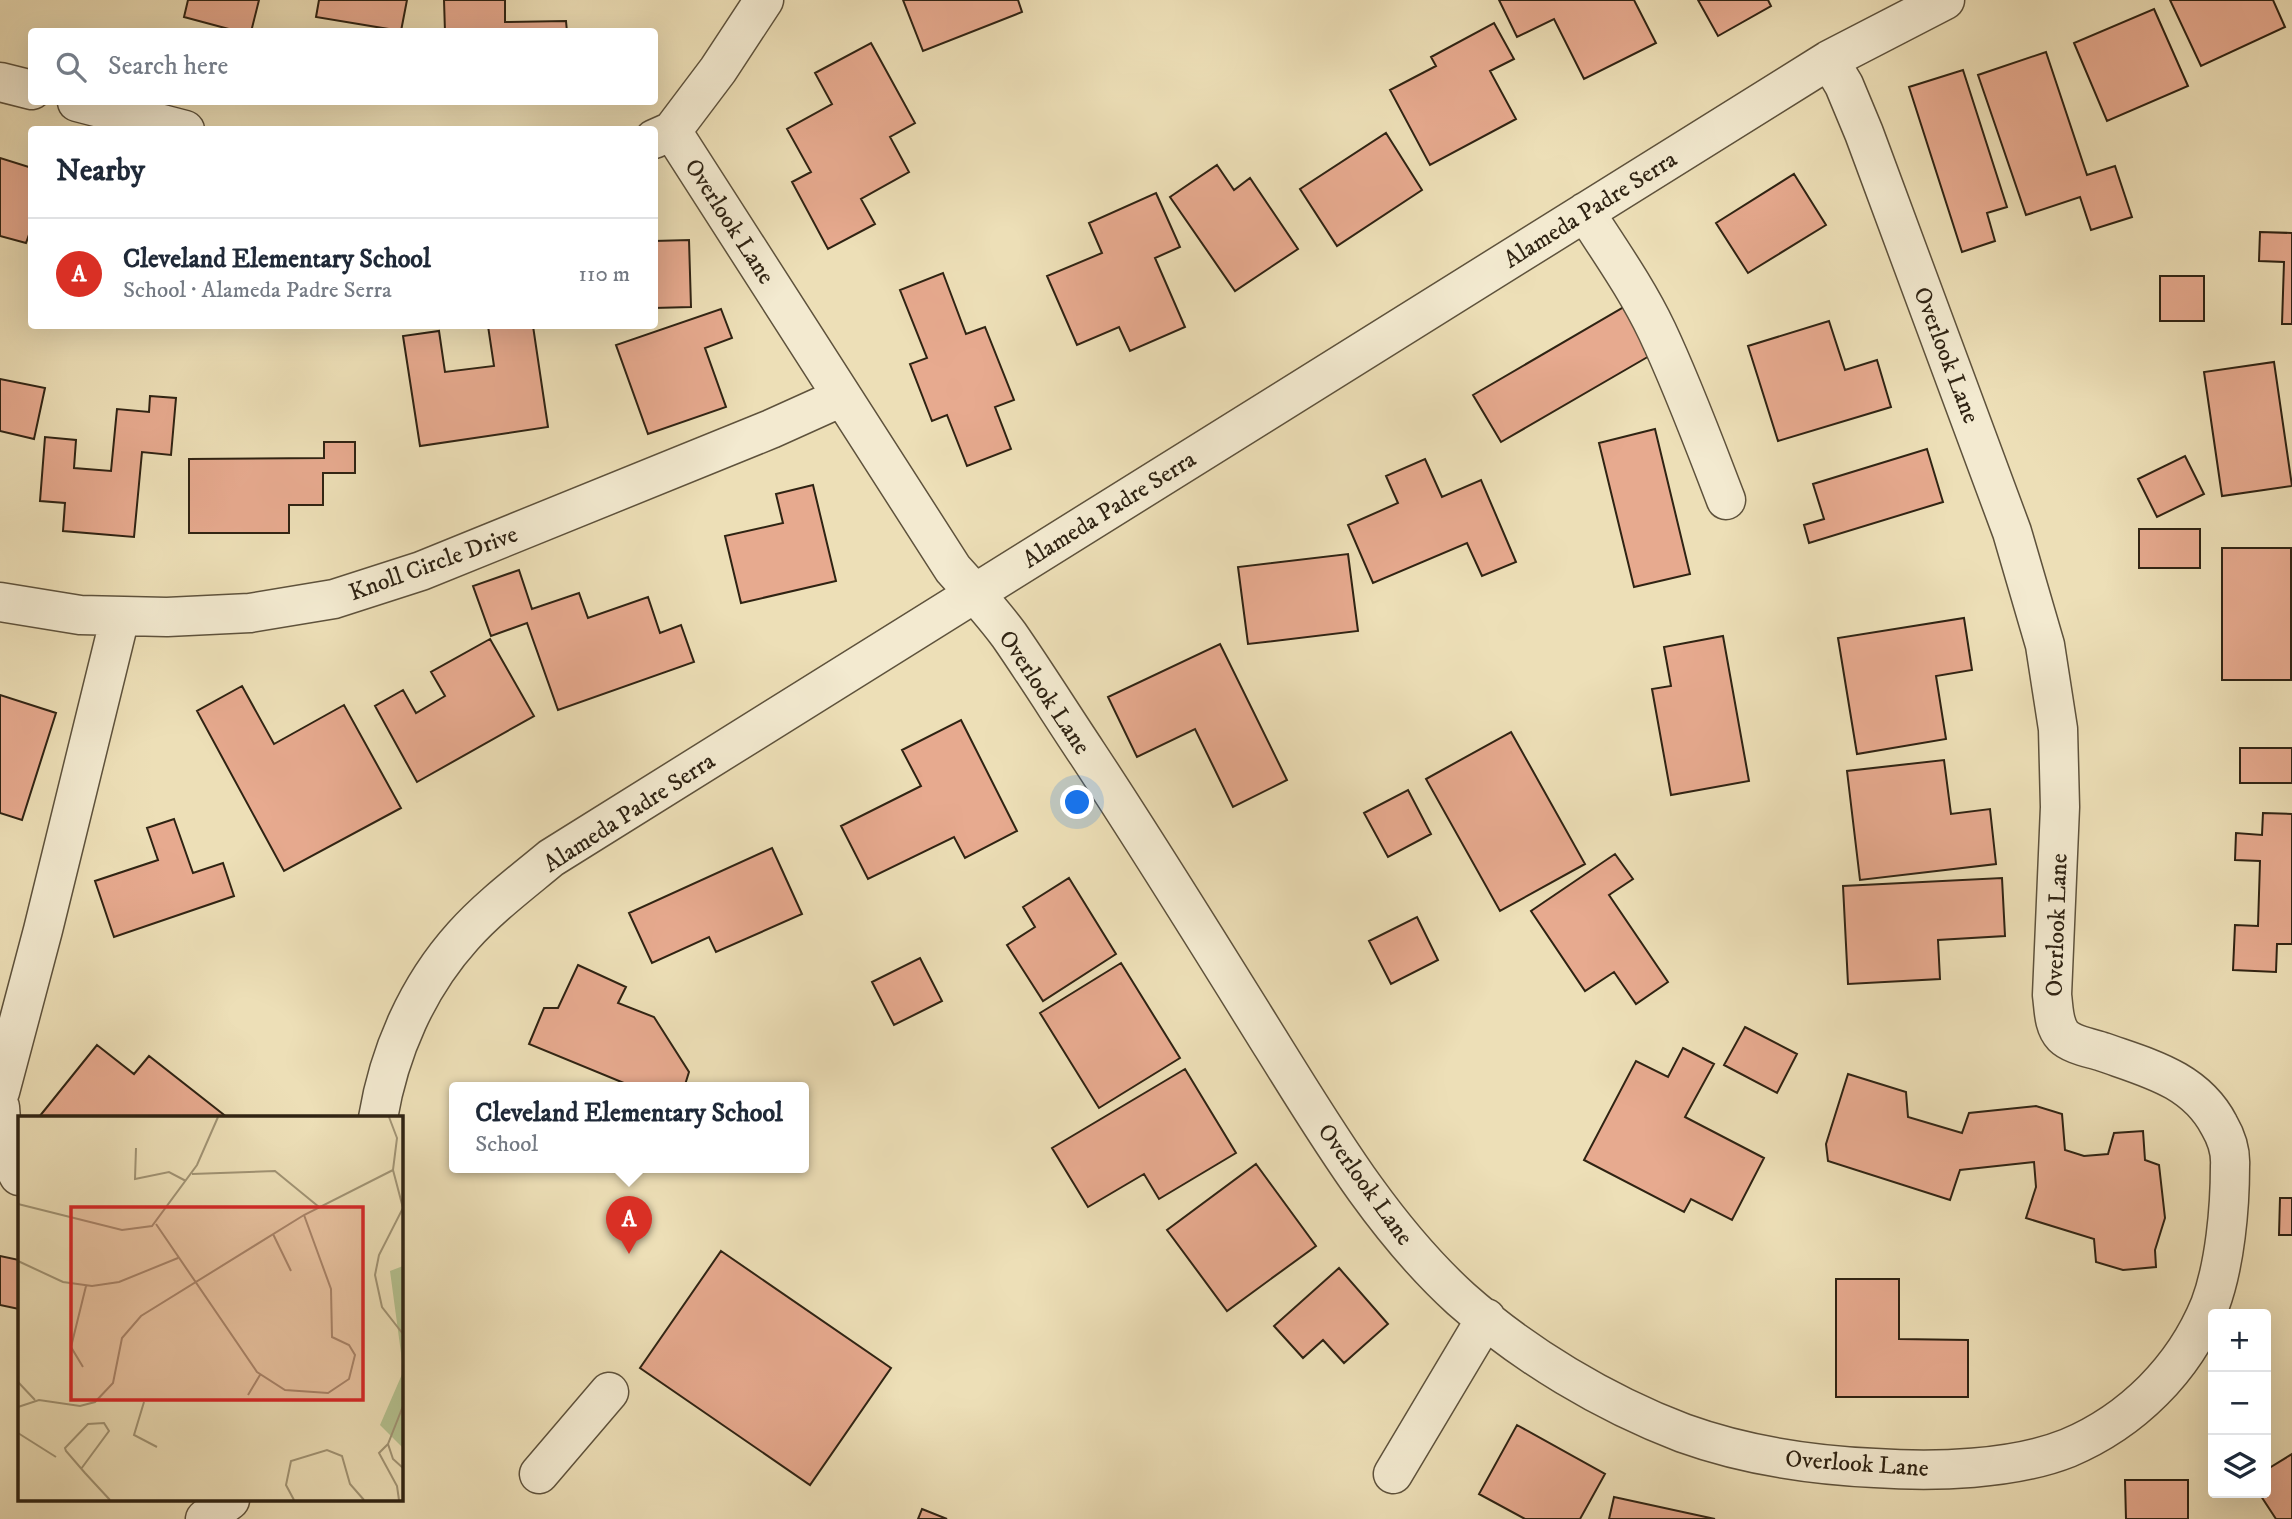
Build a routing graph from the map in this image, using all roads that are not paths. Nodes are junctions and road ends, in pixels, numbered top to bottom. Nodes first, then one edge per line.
1 (764, 0) edge
2 (1945, 0) edge
3 (1829, 60) junction
4 (0, 82) edge
5 (28, 89) edge
6 (89, 105) edge
7 (170, 126) edge
8 (663, 135) edge
9 (1585, 212) junction
10 (842, 397) junction
11 (1726, 500) dead end
12 (974, 593) junction
13 (0, 602) edge
14 (120, 617) junction
15 (0, 1092) edge
16 (0, 1107) edge
17 (378, 1116) edge
18 (18, 1174) edge
19 (1486, 1318) junction
20 (609, 1392) dead end
21 (539, 1474) dead end
22 (1393, 1474) dead end
23 (227, 1502) edge
24 (205, 1519) edge

1 - 8 street
2 - 3 street, Alameda Padre Serra
3 - 9 street, Alameda Padre Serra
3 - 19 street, Overlook Lane
4 - 5 street
6 - 7 street
8 - 10 street, Overlook Lane
9 - 11 street
9 - 12 street, Alameda Padre Serra
10 - 12 street, Overlook Lane
10 - 14 street, Knoll Circle Drive
12 - 17 street, Alameda Padre Serra
12 - 19 street, Overlook Lane
13 - 14 street, Knoll Circle Drive
14 - 15 street
16 - 18 street
19 - 22 street
20 - 21 street
23 - 24 street

